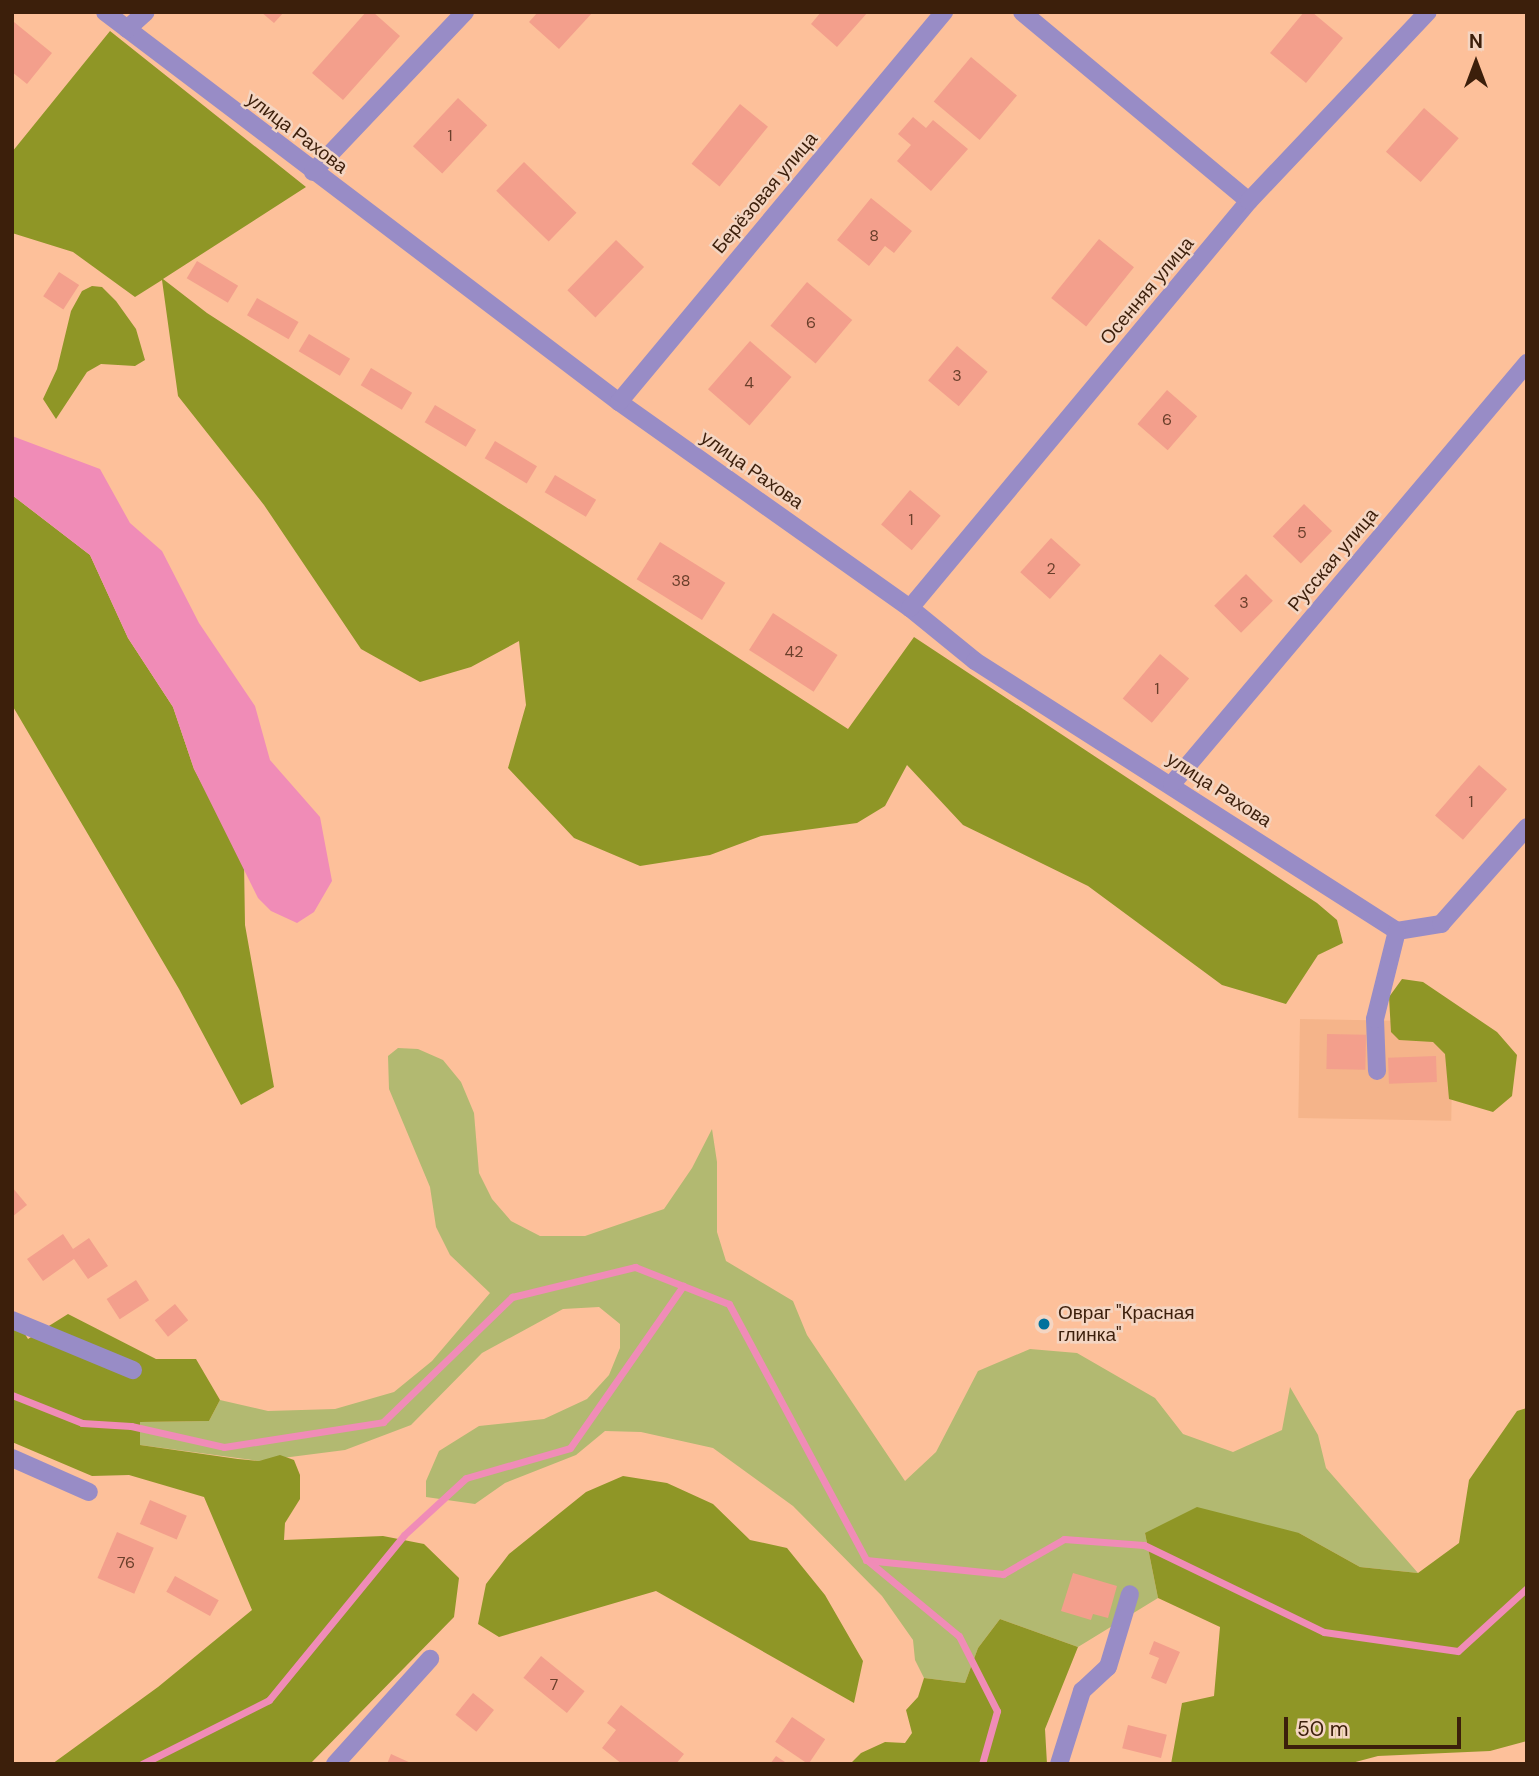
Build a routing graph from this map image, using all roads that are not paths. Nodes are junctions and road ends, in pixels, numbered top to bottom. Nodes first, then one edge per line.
1 (105, 12) edge
2 (146, 12) edge
3 (465, 12) edge
4 (944, 12) edge
5 (1022, 12) edge
6 (1428, 12) edge
7 (127, 29) junction
8 (313, 172) junction
9 (1249, 201) junction
10 (1527, 363) edge
11 (619, 402) junction
12 (910, 608) junction
13 (1172, 783) junction
14 (1527, 827) edge
15 (1396, 931) junction
16 (1377, 1071) dead end
17 (12, 1320) edge
18 (133, 1370) dead end
19 (12, 1458) edge
20 (89, 1492) dead end
21 (1130, 1594) dead end
22 (430, 1659) dead end
23 (335, 1764) edge
24 (1059, 1764) edge

1 - 7 street, улица Рахова
2 - 7 street
3 - 8 street
4 - 11 street, Берёзовая улица
5 - 9 street
6 - 9 street, Осенняя улица
7 - 8 street, улица Рахова
8 - 11 street, улица Рахова
9 - 12 street, Осенняя улица
10 - 13 street, Русская улица
11 - 12 street, улица Рахова
12 - 13 street, улица Рахова
13 - 15 street, улица Рахова
14 - 15 street
15 - 16 street
17 - 18 street
19 - 20 street
21 - 24 street
22 - 23 street

